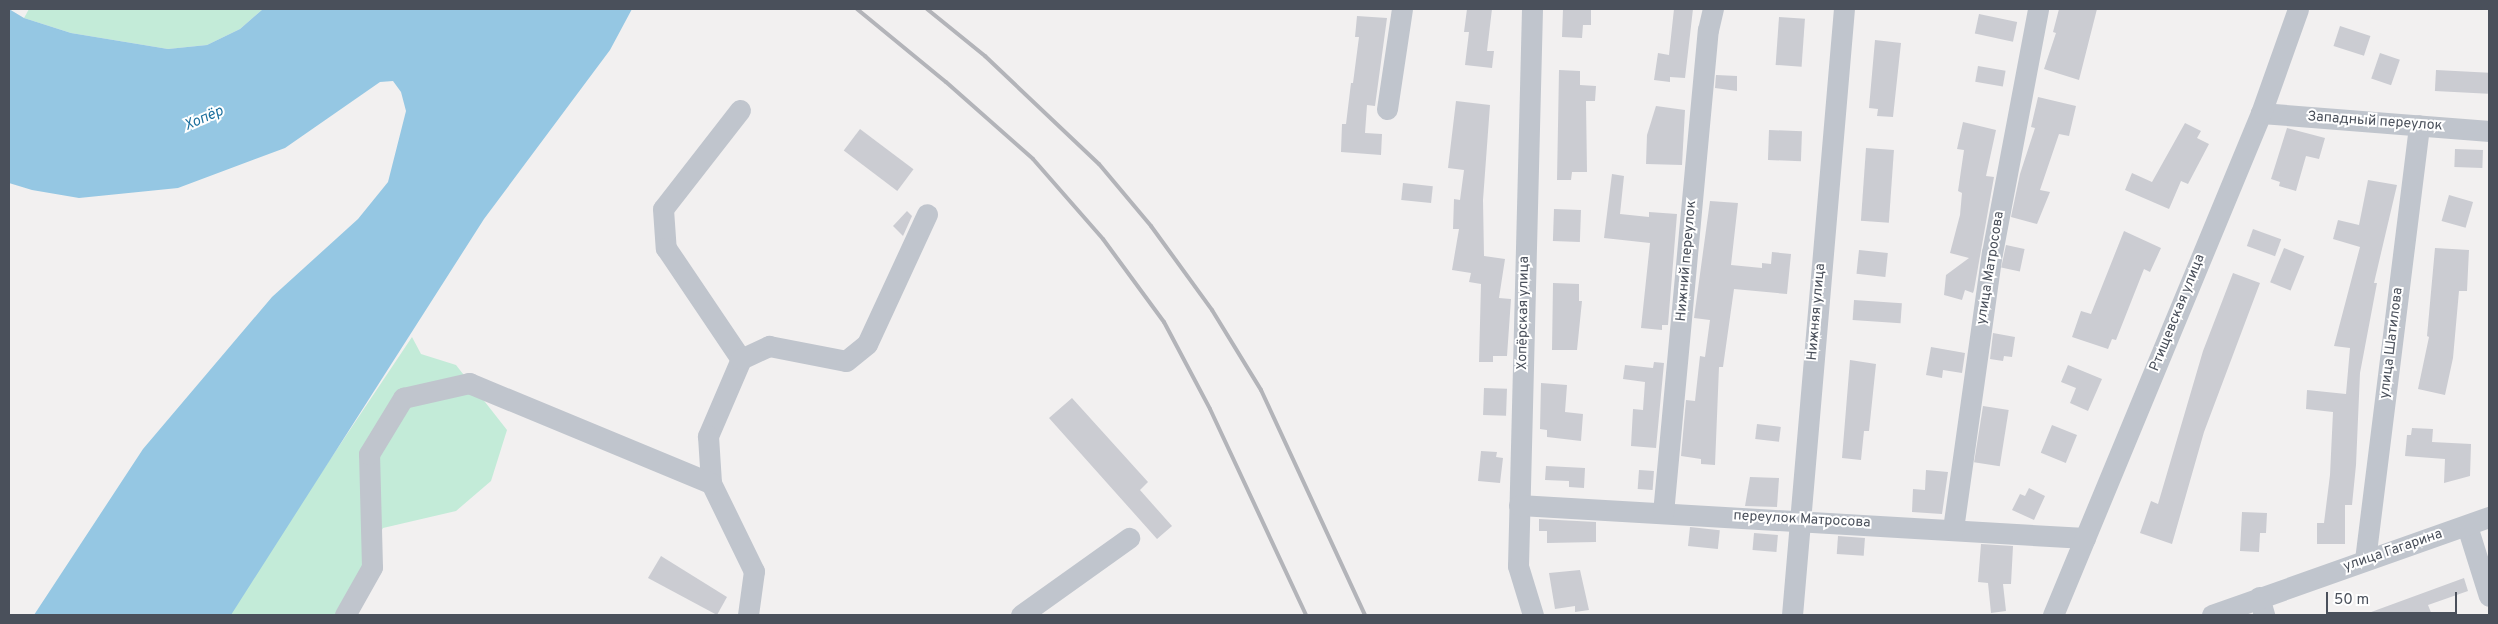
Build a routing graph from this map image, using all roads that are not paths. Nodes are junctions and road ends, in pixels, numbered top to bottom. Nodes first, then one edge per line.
1 (1402, 9) edge
2 (1532, 9) edge
3 (1713, 9) edge
4 (1844, 9) edge
5 (2038, 9) edge
6 (2298, 9) edge
7 (1387, 109) dead end
8 (740, 110) dead end
9 (2261, 113) junction
10 (2419, 125) junction
11 (2489, 131) edge
12 (927, 214) dead end
13 (741, 359) junction
14 (711, 483) junction
15 (1519, 505) junction
16 (1663, 513) junction
17 (2489, 516) edge
18 (1798, 520) junction
19 (2467, 526) junction
20 (1953, 529) junction
21 (1128, 538) dead end
22 (2085, 538) junction
23 (2365, 560) junction
24 (2489, 596) edge
25 (2261, 606) edge
26 (345, 615) edge
27 (748, 615) edge
28 (1021, 615) edge
29 (1533, 615) edge
30 (1792, 615) edge
31 (2054, 615) edge
32 (2212, 615) edge

1 - 7 street
2 - 15 street, Хопёрская улица
3 - 16 street, Нижний переулок
4 - 18 street, Нижняя улица
5 - 20 street, улица Матросова
6 - 9 street, Ртищевская улица
8 - 13 street
9 - 10 street, Западный переулок
9 - 22 street, Ртищевская улица
10 - 11 street, Западный переулок
10 - 23 street, улица Шатилова
12 - 13 street
13 - 14 street
14 - 26 street
14 - 27 street
15 - 16 street, переулок Матросова
15 - 29 street, Хопёрская улица
16 - 18 street, переулок Матросова
17 - 19 street, улица Гагарина
18 - 20 street, переулок Матросова
18 - 30 street, Нижняя улица
19 - 23 street, улица Гагарина
19 - 24 street
20 - 22 street, переулок Матросова
21 - 28 street
22 - 31 street, Ртищевская улица
23 - 25 street, улица Гагарина
25 - 32 street, улица Гагарина

